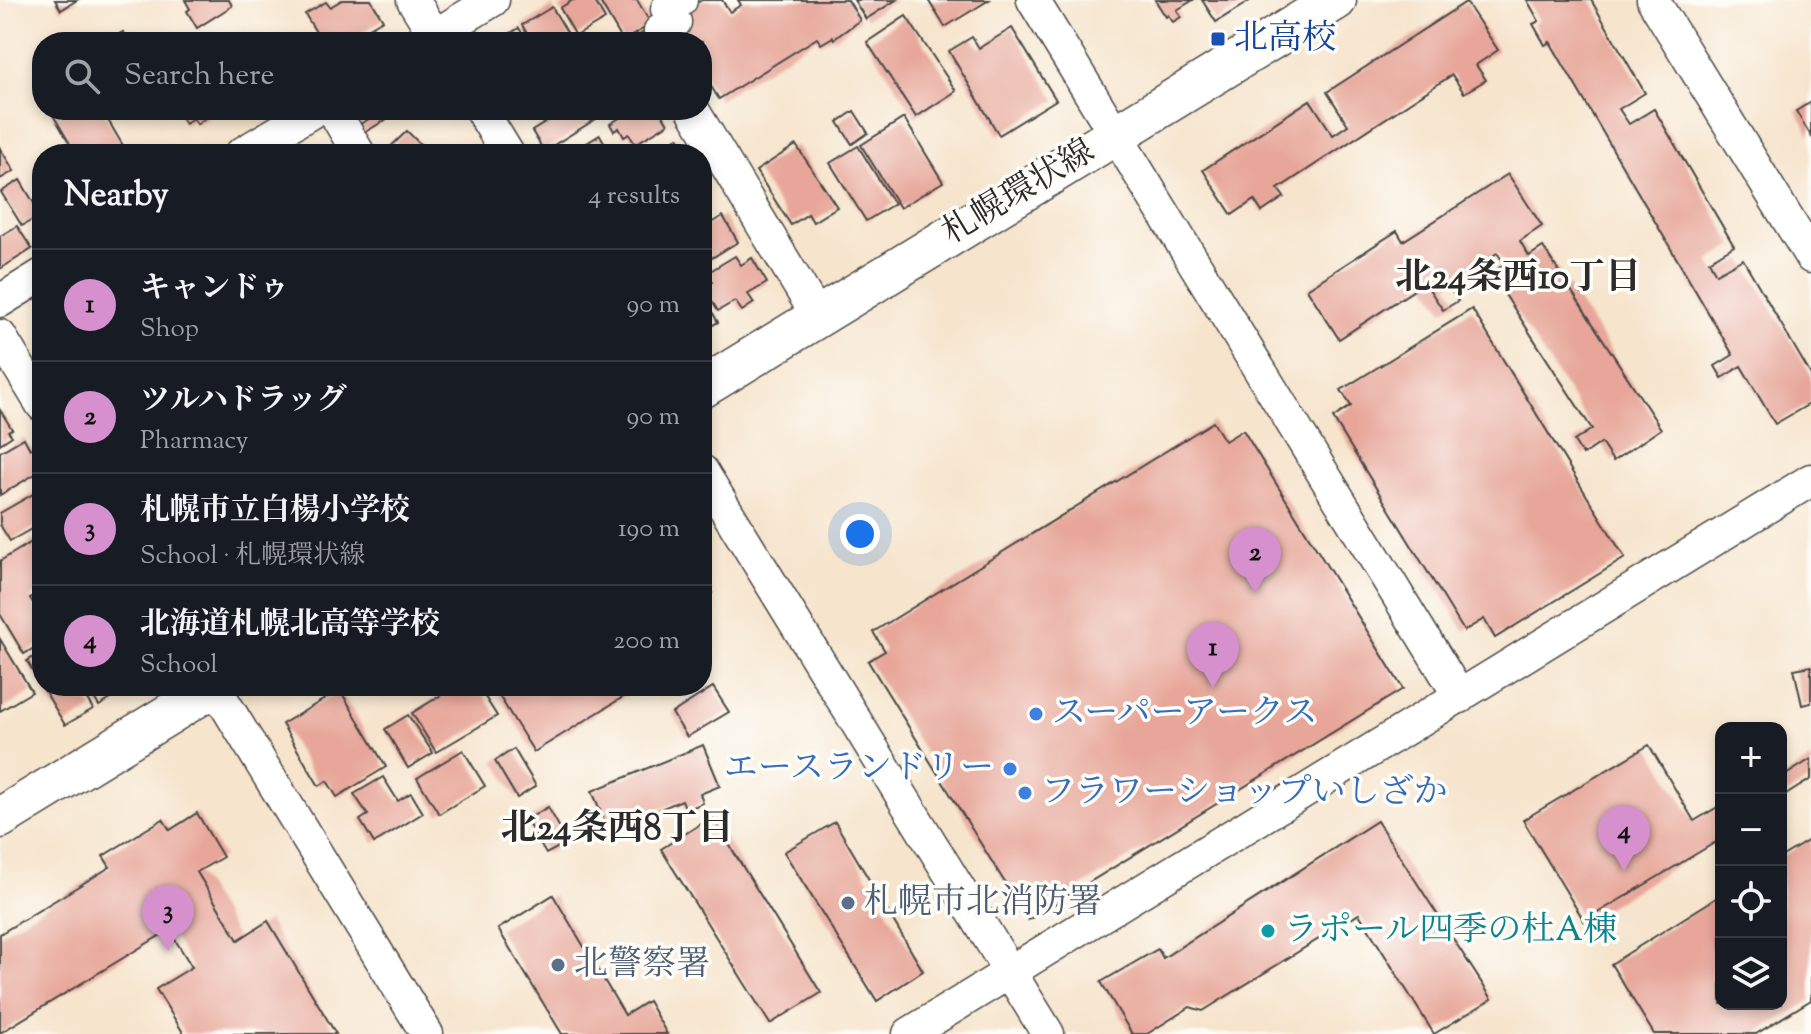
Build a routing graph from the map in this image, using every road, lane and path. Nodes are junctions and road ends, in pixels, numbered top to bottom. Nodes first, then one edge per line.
1 (413, 0) edge
2 (493, 0) edge
3 (681, 0) edge
4 (1033, 0) edge
5 (1336, 0) edge
6 (1653, 0) edge
7 (429, 32) edge
8 (445, 32) edge
9 (661, 32) edge
10 (300, 120) edge
11 (339, 120) edge
12 (487, 120) edge
13 (699, 120) edge
14 (1116, 134) junction
15 (264, 144) edge
16 (353, 144) edge
17 (502, 144) edge
18 (1811, 257) edge
19 (32, 281) edge
20 (0, 301) edge
21 (818, 317) junction
22 (0, 336) edge
23 (712, 382) edge
24 (32, 389) edge
25 (1811, 480) edge
26 (712, 487) edge
27 (198, 696) edge
28 (220, 696) edge
29 (1460, 697) junction
30 (0, 818) edge
31 (1010, 972) junction
32 (427, 1034) edge
33 (909, 1034) edge
34 (1048, 1034) edge

1 - 7 street
2 - 8 street
3 - 9 street
4 - 14 street
5 - 14 main road, 札幌環状線
6 - 18 street
10 - 15 street
11 - 16 street
12 - 17 street
13 - 21 street
14 - 21 main road, 札幌環状線
14 - 29 street
19 - 20 street
21 - 23 main road, 札幌環状線
22 - 24 street
25 - 29 street
26 - 31 street
27 - 30 main road
28 - 32 street
29 - 31 street
31 - 33 street
31 - 34 street

